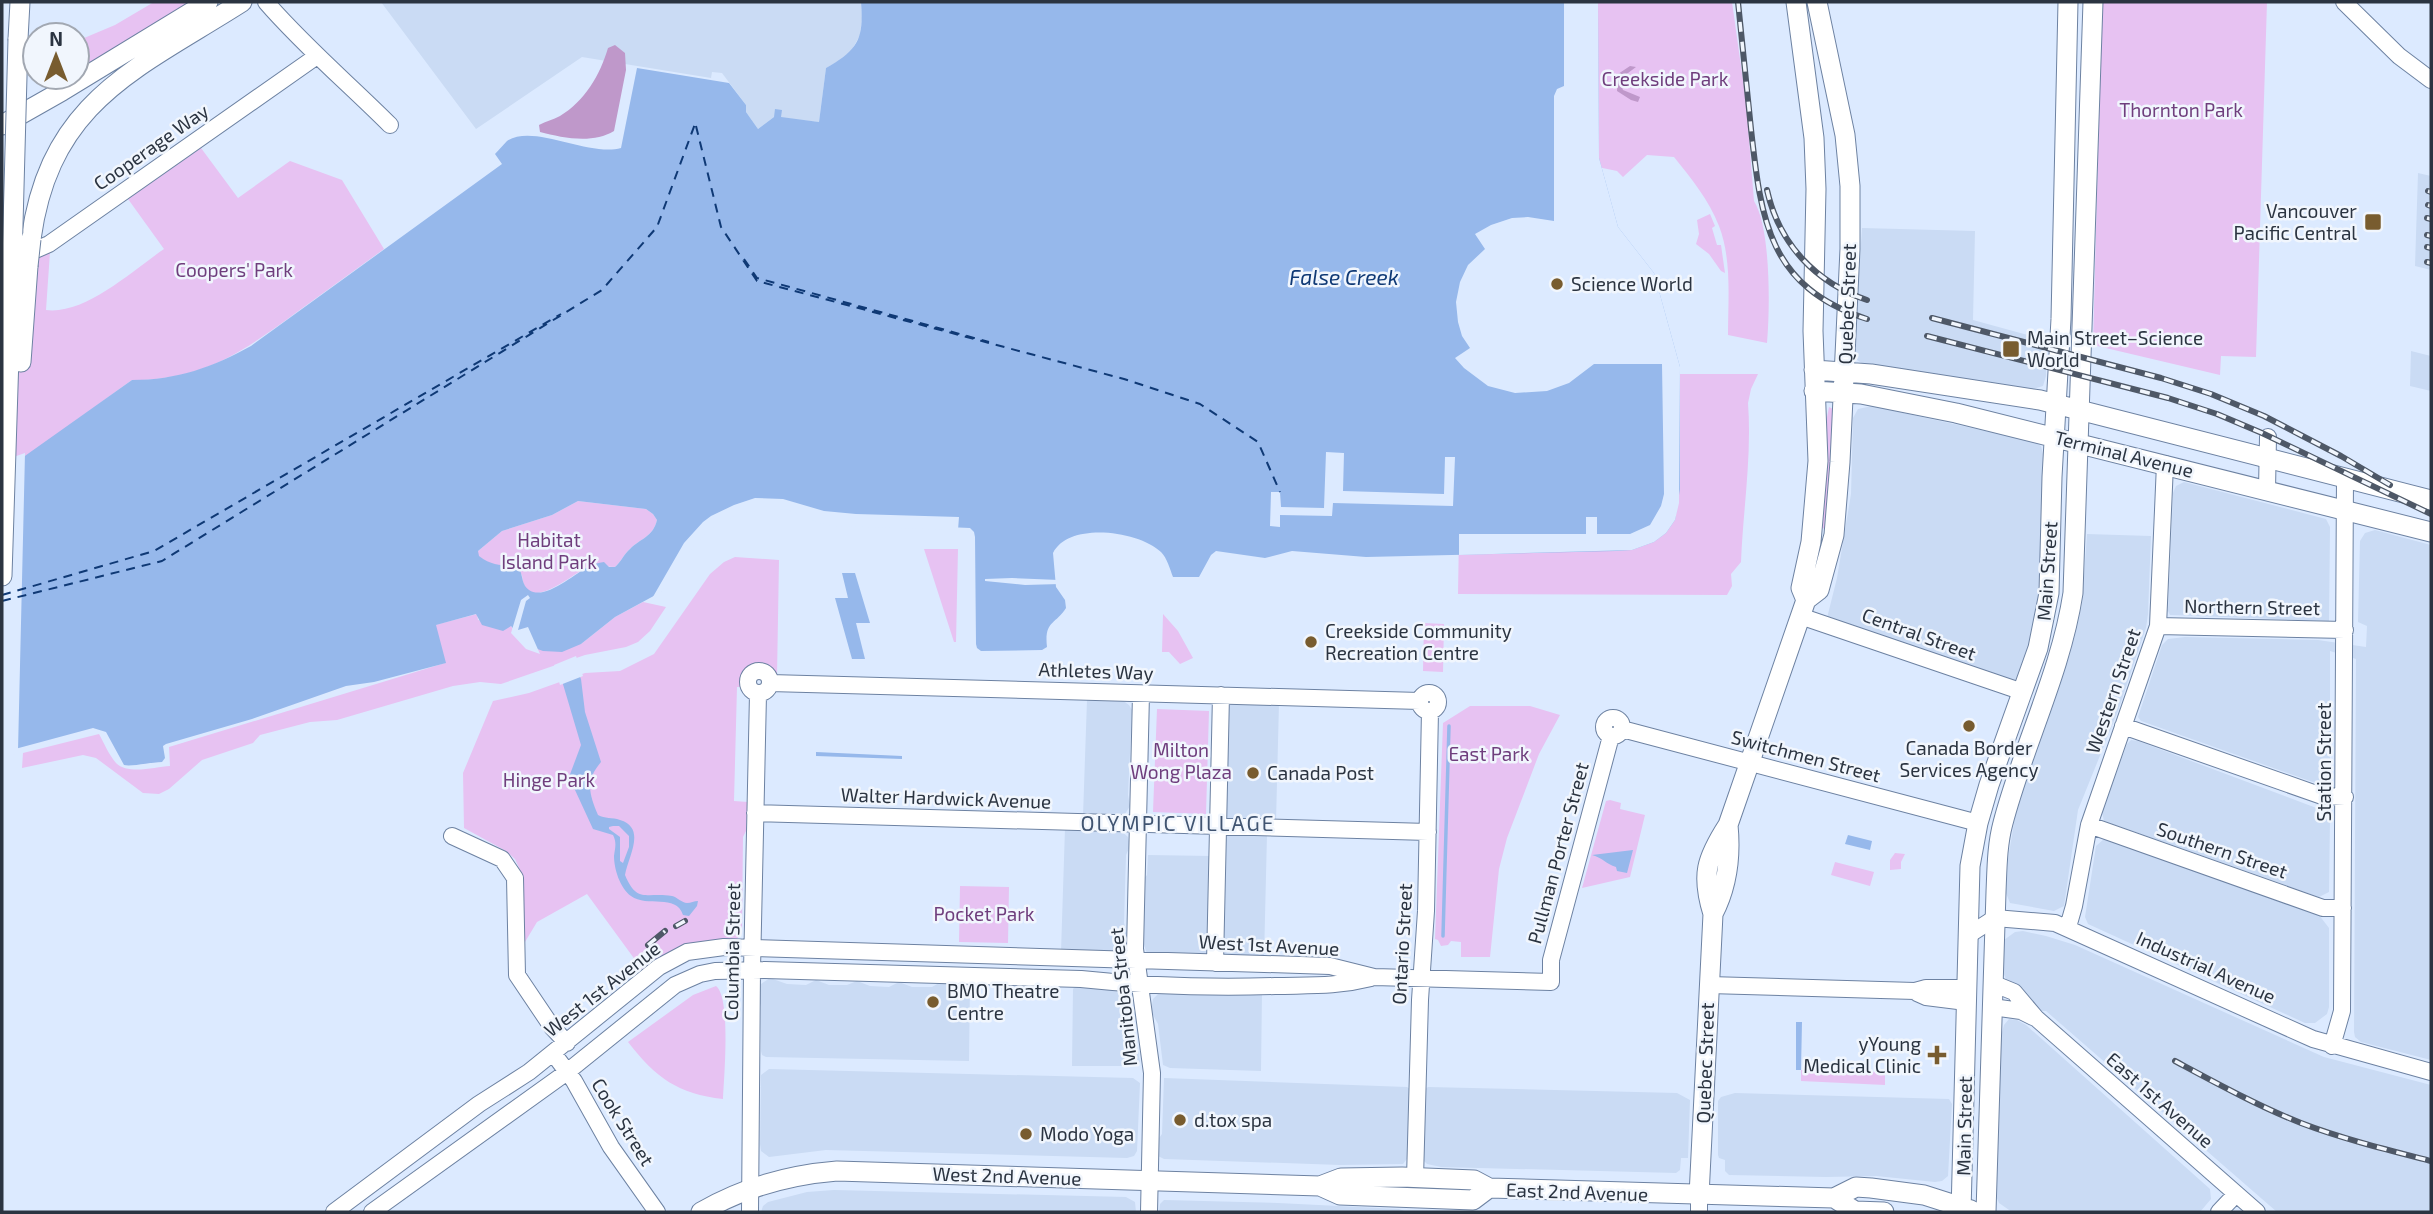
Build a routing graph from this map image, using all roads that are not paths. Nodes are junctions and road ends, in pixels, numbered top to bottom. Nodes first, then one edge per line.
1 (20, 2) edge
2 (208, 2) edge
3 (242, 2) edge
4 (265, 2) edge
5 (1796, 2) edge
6 (1817, 2) edge
7 (2068, 2) edge
8 (2093, 2) edge
9 (2344, 2) edge
10 (317, 56) junction
11 (2431, 80) edge
12 (2, 125) edge
13 (390, 125) dead end
14 (2, 255) edge
15 (1814, 370) junction
16 (1844, 372) junction
17 (1814, 391) junction
18 (1844, 393) junction
19 (2057, 405) junction
20 (2079, 410) junction
21 (6, 413) junction
22 (2268, 437) dead end
23 (2054, 438) junction
24 (2078, 444) junction
25 (2267, 459) junction
26 (2165, 464) junction
27 (2345, 478) junction
28 (2267, 490) junction
29 (2431, 500) edge
30 (2345, 511) junction
31 (2431, 532) edge
32 (2, 576) edge
33 (1803, 608) junction
34 (2158, 626) junction
35 (2345, 630) junction
36 (764, 688) joint
37 (2023, 692) junction
38 (1141, 694) junction
39 (1221, 695) junction
40 (1425, 706) joint
41 (2123, 726) junction
42 (1617, 732) joint
43 (1749, 761) junction
44 (2345, 797) junction
45 (755, 813) junction
46 (1978, 823) junction
47 (1137, 824) junction
48 (2090, 825) junction
49 (1218, 827) junction
50 (1428, 832) junction
51 (452, 836) dead end
52 (2343, 908) junction
53 (1995, 918) junction
54 (2068, 927) junction
55 (1967, 936) junction
56 (752, 948) junction
57 (1137, 961) junction
58 (1215, 963) junction
59 (752, 970) junction
60 (1374, 977) junction
61 (1422, 979) junction
62 (1992, 983) junction
63 (1141, 984) junction
64 (1709, 985) junction
65 (1966, 995) junction
66 (1992, 1007) junction
67 (2036, 1018) junction
68 (567, 1043) junction
69 (2332, 1046) junction
70 (553, 1053) junction
71 (567, 1072) junction
72 (2431, 1072) edge
73 (1415, 1178) junction
74 (1150, 1180) junction
75 (1320, 1186) junction
76 (1489, 1188) junction
77 (750, 1189) junction
78 (2236, 1194) junction
79 (1834, 1198) junction
80 (1699, 1204) edge
81 (1419, 1205) edge
82 (1966, 1210) edge
83 (334, 1212) edge
84 (372, 1212) edge
85 (657, 1212) edge
86 (701, 1212) edge
87 (750, 1212) edge
88 (1149, 1212) edge
89 (1884, 1212) edge
90 (1986, 1212) edge
91 (2219, 1212) edge
92 (2257, 1212) edge

1 - 21 main road, bridge
2 - 12 main road
3 - 21 main road, bridge
4 - 10 street
5 - 15 main road, Quebec Street
6 - 16 main road, Quebec Street
7 - 19 main road, Main Street
8 - 20 main road, Main Street
9 - 11 street
10 - 13 street
10 - 14 street, Cooperage Way
15 - 16 main road, Terminal Avenue
15 - 17 main road, Quebec Street
16 - 18 main road, Quebec Street
16 - 19 main road, Terminal Avenue
17 - 18 main road, Terminal Avenue
17 - 33 main road, Quebec Street
18 - 23 main road, Terminal Avenue
18 - 33 main road, Quebec Street
19 - 20 main road, Terminal Avenue
19 - 23 main road, Main Street
20 - 24 main road, Main Street
20 - 25 main road, Terminal Avenue
21 - 32 main road
22 - 25 street
23 - 24 main road, Terminal Avenue
23 - 37 main road, Main Street
24 - 26 main road, Terminal Avenue
24 - 53 main road, Main Street
25 - 27 main road, Terminal Avenue
25 - 28 street
26 - 28 main road, Terminal Avenue
26 - 34 street, Western Street
27 - 29 main road, Terminal Avenue
27 - 30 street, Station Street
28 - 30 main road, Terminal Avenue
30 - 31 main road, Terminal Avenue
30 - 35 street, Station Street
33 - 37 street, Central Street
33 - 43 main road, Quebec Street
34 - 35 street, Northern Street
34 - 41 street, Western Street
35 - 44 street, Station Street
36 - 38 street, Athletes Way
36 - 45 street, Columbia Street
37 - 46 main road, Main Street
38 - 39 street, Athletes Way
38 - 47 street, Manitoba Street
39 - 40 street, Athletes Way
39 - 49 street
40 - 50 street, Ontario Street
41 - 44 street
41 - 48 street, Western Street
42 - 43 street, Switchmen Street
42 - 61 street, Pullman Porter Street
43 - 46 street, Switchmen Street
43 - 64 main road, Quebec Street
44 - 52 street, Station Street
45 - 47 street, Walter Hardwick Avenue
45 - 56 street, Columbia Street
46 - 55 main road, Main Street
47 - 49 street, Walter Hardwick Avenue
47 - 57 street, Manitoba Street
48 - 52 street, Southern Street
48 - 54 street, Western Street
49 - 50 street, Walter Hardwick Avenue
49 - 58 street
50 - 61 street, Ontario Street
51 - 68 street
52 - 69 street, Station Street
53 - 54 street, Industrial Avenue
53 - 55 street
53 - 62 main road, Main Street
54 - 69 street, Industrial Avenue
55 - 65 main road, Main Street
56 - 57 street, West 1st Avenue
56 - 59 street, Columbia Street
56 - 68 street, West 1st Avenue
57 - 58 street, West 1st Avenue
57 - 63 street, Manitoba Street
58 - 60 street, West 1st Avenue
59 - 63 street, West 1st Avenue
59 - 71 street, West 1st Avenue
59 - 77 street, Columbia Street
60 - 61 street
60 - 63 street, West 1st Avenue
61 - 73 street, Ontario Street
62 - 66 main road, Main Street
62 - 67 street, East 1st Avenue
63 - 74 street, Manitoba Street
64 - 65 street
64 - 80 main road, Quebec Street
65 - 82 main road, Main Street
66 - 67 street, East 1st Avenue
66 - 90 main road, Main Street
67 - 78 street, East 1st Avenue
68 - 70 street, West 1st Avenue
69 - 72 street, Industrial Avenue
70 - 71 street, Cook Street
70 - 83 street, West 1st Avenue
71 - 84 street, West 1st Avenue
71 - 85 street, Cook Street
73 - 75 main road, West 2nd Avenue
73 - 76 main road, East 2nd Avenue
74 - 75 main road, West 2nd Avenue
74 - 77 main road, West 2nd Avenue
74 - 88 street, Manitoba Street
75 - 81 main road, West 2nd Avenue
76 - 80 main road, East 2nd Avenue
76 - 81 main road, East 2nd Avenue
77 - 86 main road, West 2nd Avenue
77 - 87 street, Columbia Street
78 - 91 street
78 - 92 street, East 1st Avenue
79 - 80 main road, East 2nd Avenue
79 - 82 main road, East 2nd Avenue
79 - 89 main road, East 2nd Avenue

